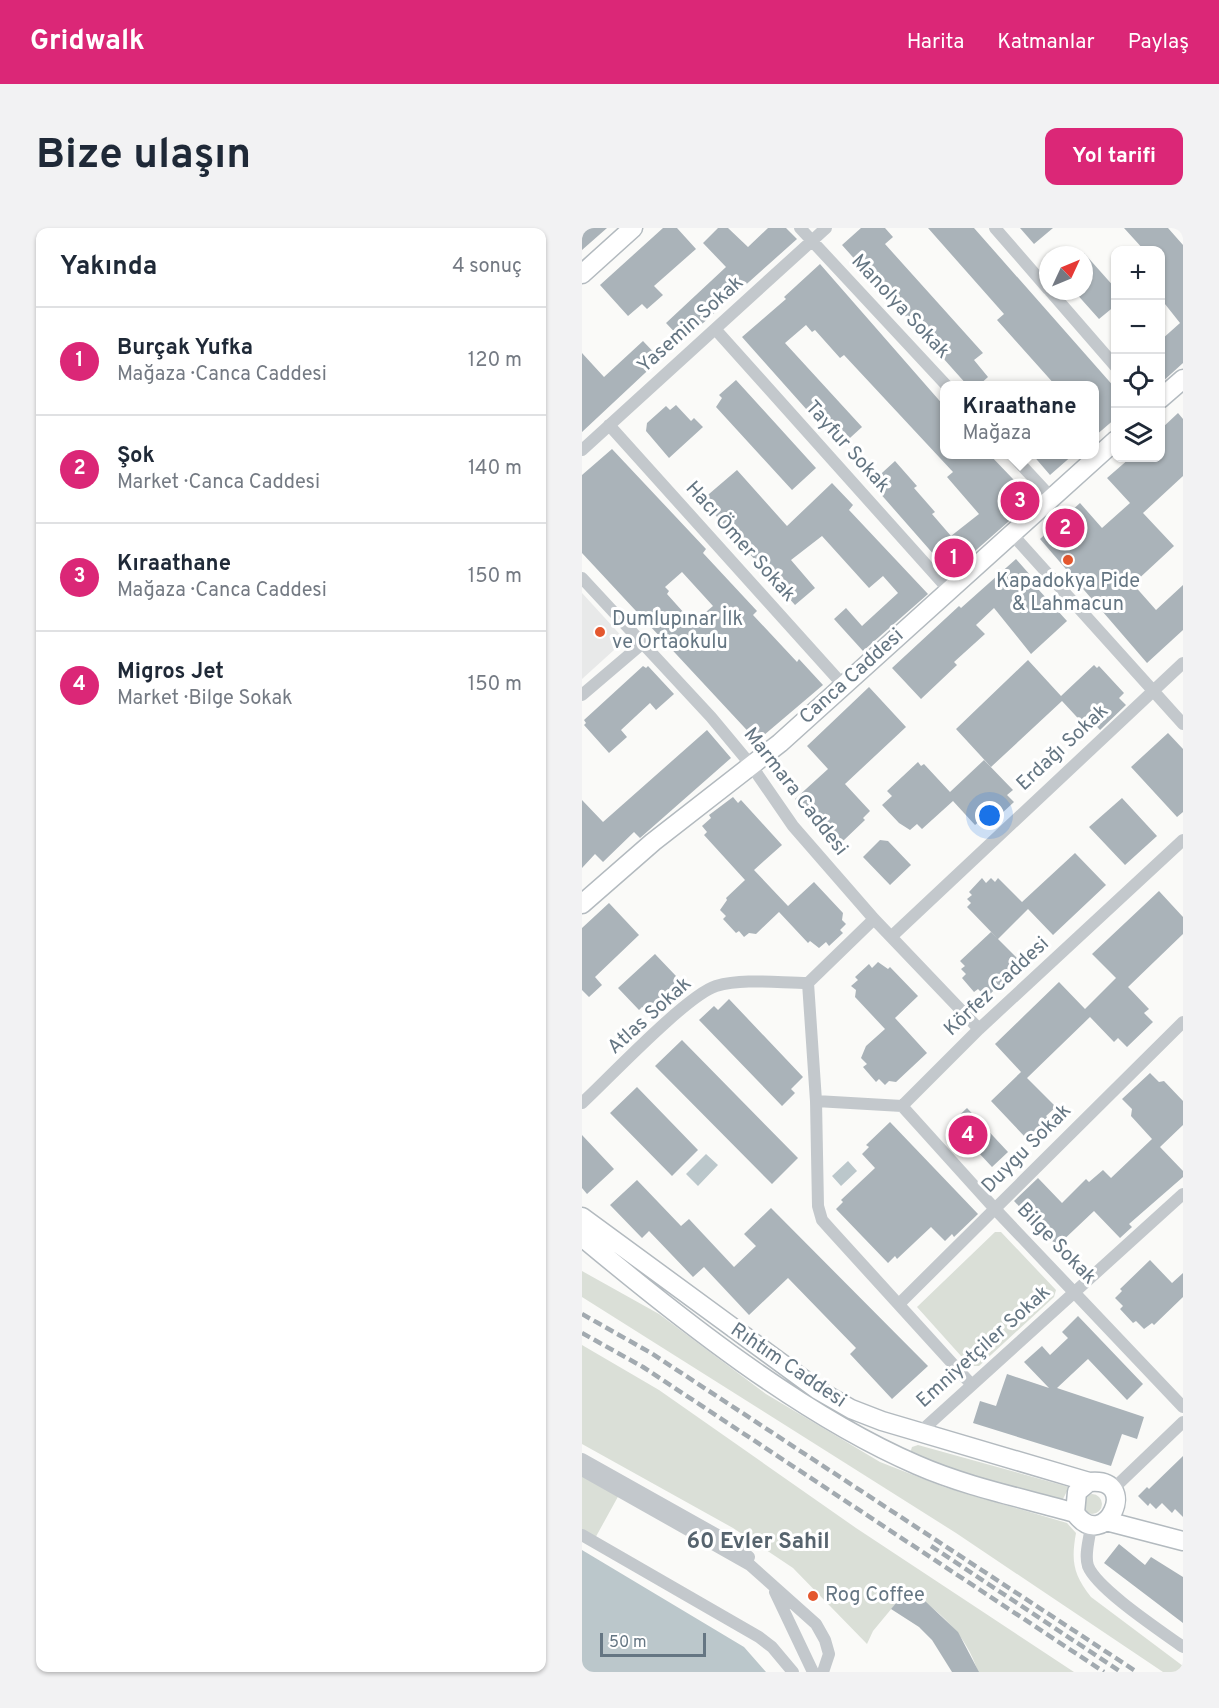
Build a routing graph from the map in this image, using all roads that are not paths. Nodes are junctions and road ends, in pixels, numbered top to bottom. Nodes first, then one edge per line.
1 (633, 228) edge
2 (800, 228) edge
3 (826, 228) edge
4 (995, 228) edge
5 (812, 241) junction
6 (582, 274) edge
7 (1039, 279) edge
8 (1058, 300) edge
9 (716, 330) junction
10 (1111, 361) edge
11 (1183, 379) edge
12 (942, 381) edge
13 (1165, 395) edge
14 (609, 425) junction
15 (1111, 444) edge
16 (582, 450) edge
17 (1099, 455) edge
18 (1016, 459) edge
19 (1094, 459) edge
20 (1051, 497) junction
21 (1011, 533) junction
22 (582, 578) edge
23 (948, 589) junction
24 (643, 642) junction
25 (1183, 663) edge
26 (843, 686) junction
27 (1153, 690) junction
28 (582, 695) edge
29 (1183, 724) edge
30 (751, 765) junction
31 (1183, 840) edge
32 (582, 904) edge
33 (873, 919) junction
34 (891, 938) junction
35 (808, 983) junction
36 (1183, 1022) edge
37 (979, 1029) junction
38 (816, 1101) junction
39 (582, 1103) edge
40 (902, 1106) junction
41 (1183, 1194) edge
42 (995, 1209) junction
43 (582, 1217) edge
44 (589, 1240) edge
45 (1076, 1292) junction
46 (898, 1304) junction
47 (971, 1384) junction
48 (1183, 1407) edge
49 (1183, 1422) edge
50 (919, 1432) junction
51 (582, 1459) edge
52 (904, 1459) junction
53 (582, 1470) edge
54 (1089, 1482) junction
55 (1114, 1494) junction
56 (1075, 1513) junction
57 (1099, 1523) junction
58 (1183, 1533) edge
59 (582, 1535) edge
60 (1183, 1541) edge
61 (774, 1588) junction
62 (1183, 1647) edge
63 (793, 1672) edge
64 (813, 1672) edge
65 (823, 1672) edge

1 - 6 main road
2 - 5 street, Manolya Sokak
3 - 5 street, Yasemin Sokak
4 - 7 street
5 - 9 street, Yasemin Sokak
5 - 12 street, Manolya Sokak
8 - 10 street
9 - 14 street, Yasemin Sokak
9 - 23 street, Tayfur Sokak
11 - 13 main road
14 - 16 street, Yasemin Sokak
14 - 26 street, Hacı Ömer Sokak
15 - 17 main road, Canca Caddesi
18 - 20 street
19 - 20 main road, Canca Caddesi
20 - 21 main road, Canca Caddesi
21 - 23 main road, Canca Caddesi
21 - 27 street
22 - 24 street, Marmara Caddesi
23 - 26 main road, Canca Caddesi
24 - 28 street
24 - 30 street, Marmara Caddesi
25 - 27 street, Erdağı Sokak
26 - 30 main road, Canca Caddesi
27 - 29 street
27 - 34 street, Erdağı Sokak
30 - 32 main road, Canca Caddesi
30 - 33 street, Marmara Caddesi
31 - 37 street, Körfez Caddesi
33 - 34 street, Marmara Caddesi
33 - 35 street
34 - 37 street, Marmara Caddesi
35 - 38 street
35 - 39 street, Atlas Sokak
36 - 42 street, Duygu Sokak
37 - 40 street, Körfez Caddesi
38 - 40 street
38 - 46 street
40 - 42 street, Bilge Sokak
41 - 45 street, Emniyetçiler Sokak
42 - 45 street, Bilge Sokak
42 - 46 street, Duygu Sokak
43 - 44 main road, Rıhtım Caddesi
44 - 50 main road, Rıhtım Caddesi
44 - 52 main road, Rıhtım Caddesi
45 - 47 street, Emniyetçiler Sokak
45 - 48 street, Bilge Sokak
46 - 47 street
47 - 50 street, Emniyetçiler Sokak
49 - 55 street
50 - 52 main road
50 - 54 main road, Rıhtım Caddesi
51 - 61 street
52 - 56 main road, Rıhtım Caddesi
53 - 61 street
54 - 55 main road, Rıhtım Caddesi
54 - 56 main road
55 - 57 main road
55 - 58 main road
56 - 57 main road, Rıhtım Caddesi
57 - 60 main road, Rıhtım Caddesi
57 - 62 street
59 - 63 street
61 - 64 street
61 - 65 street

